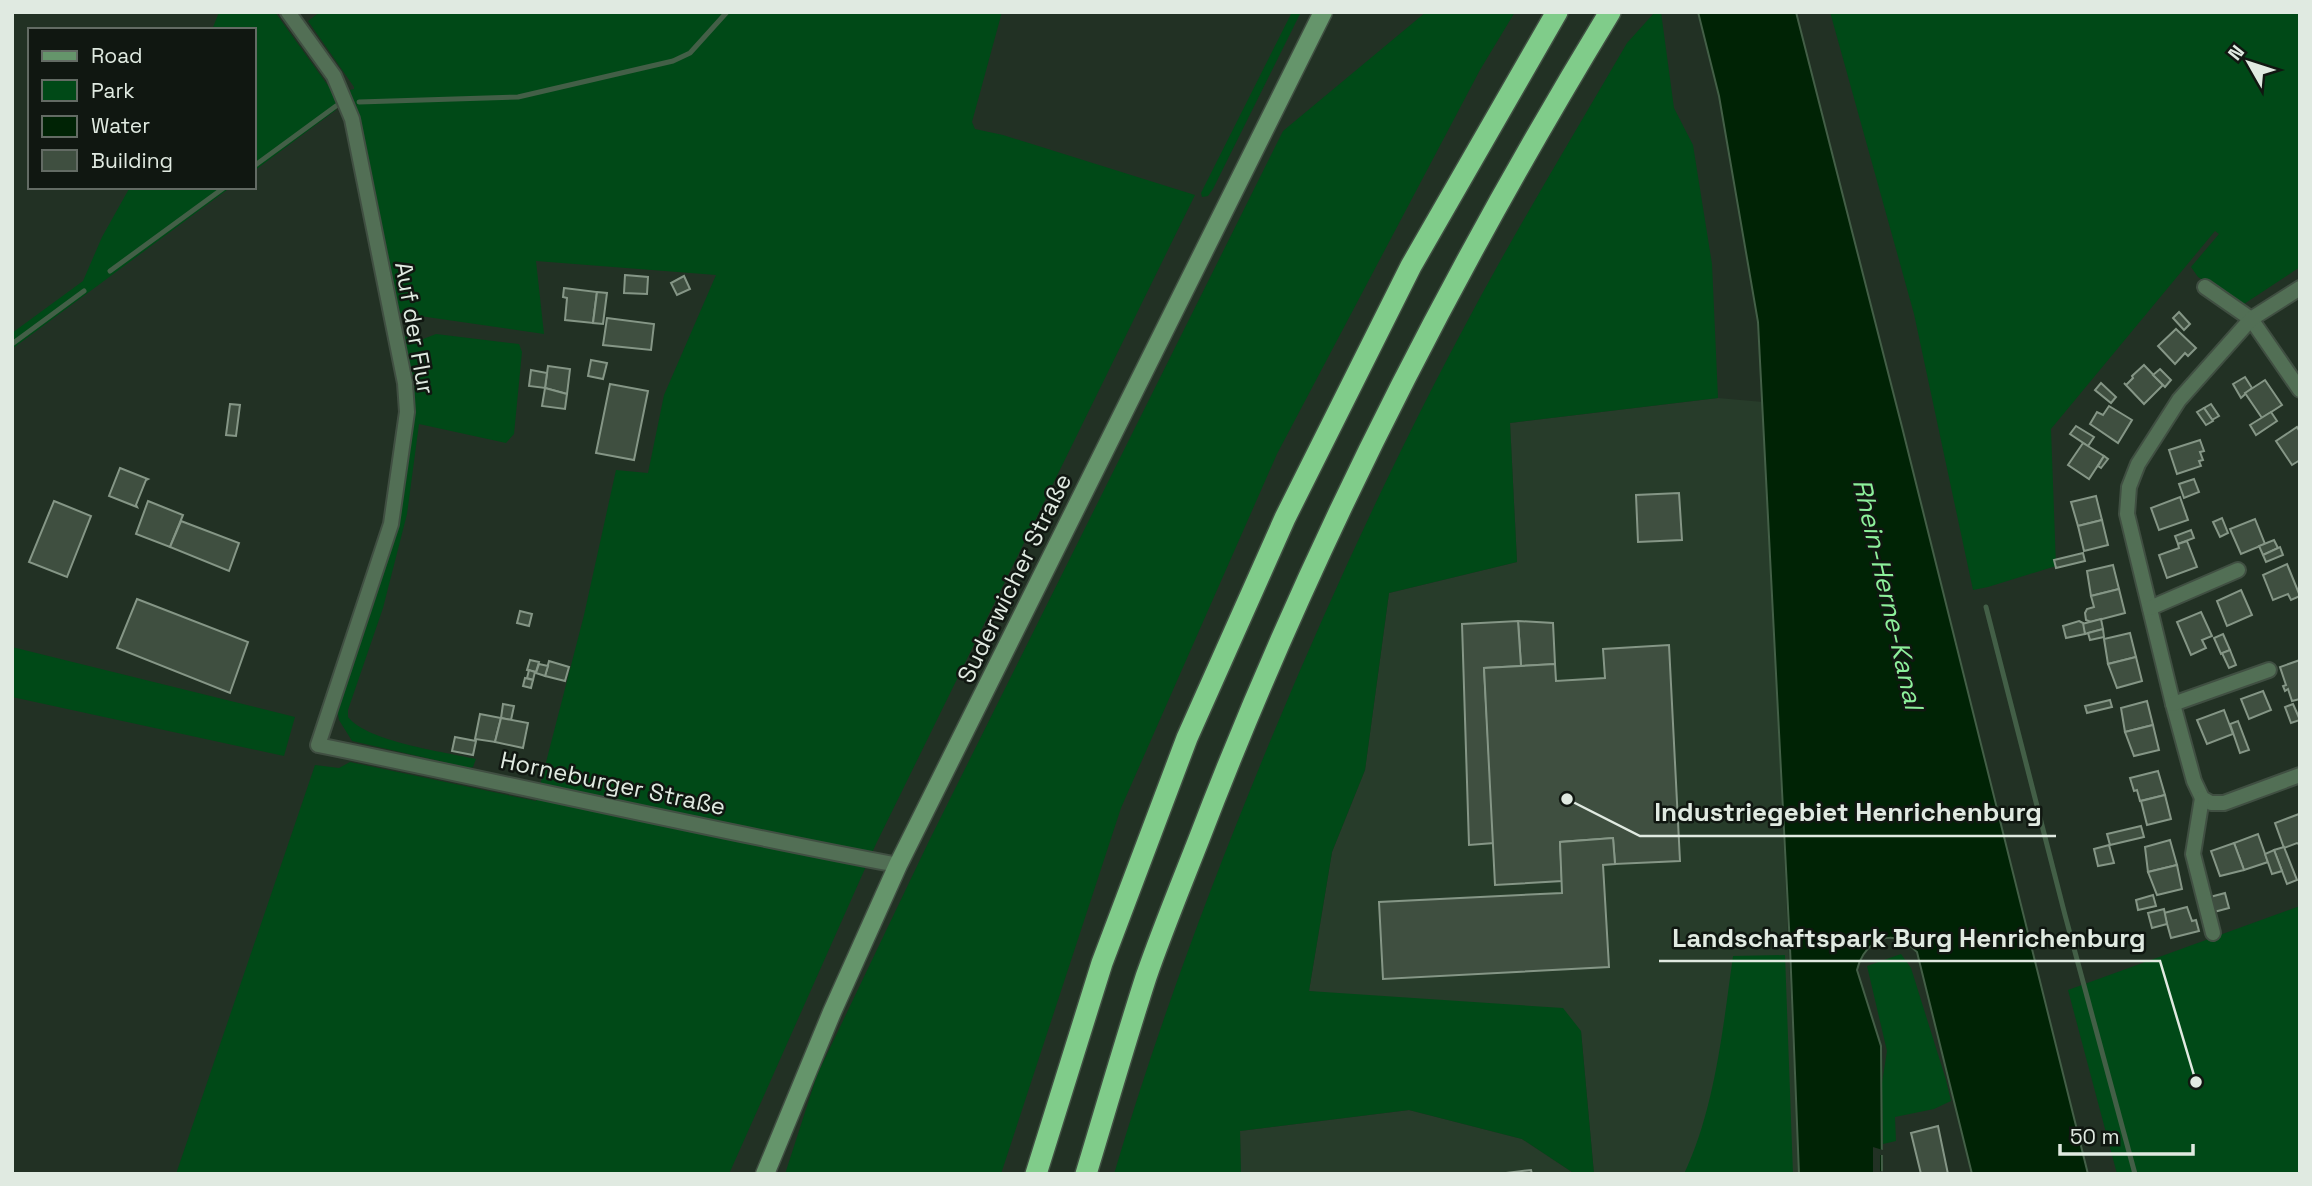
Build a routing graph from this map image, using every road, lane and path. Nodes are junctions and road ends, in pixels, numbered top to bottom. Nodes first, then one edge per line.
1 (288, 12) edge
2 (1323, 12) edge
3 (1557, 12) edge
4 (1610, 12) edge
5 (2205, 287) dead end
6 (2300, 288) edge
7 (2251, 319) junction
8 (2300, 390) edge
9 (2238, 570) dead end
10 (2150, 608) junction
11 (2269, 670) dead end
12 (2172, 704) junction
13 (318, 745) joint
14 (2300, 775) edge
15 (2202, 798) junction
16 (898, 864) junction
17 (2213, 933) dead end
18 (765, 1174) edge
19 (1036, 1174) edge
20 (1086, 1174) edge

1 - 13 street, Auf der Flur
2 - 16 main road, Suderwicher Straße
3 - 19 highway
4 - 20 highway
5 - 7 street
6 - 7 street
7 - 8 street
7 - 10 street
9 - 10 street
10 - 12 street
11 - 12 street
12 - 15 street
13 - 16 street, Horneburger Straße
14 - 15 street
15 - 17 street
16 - 18 main road, Suderwicher Straße

